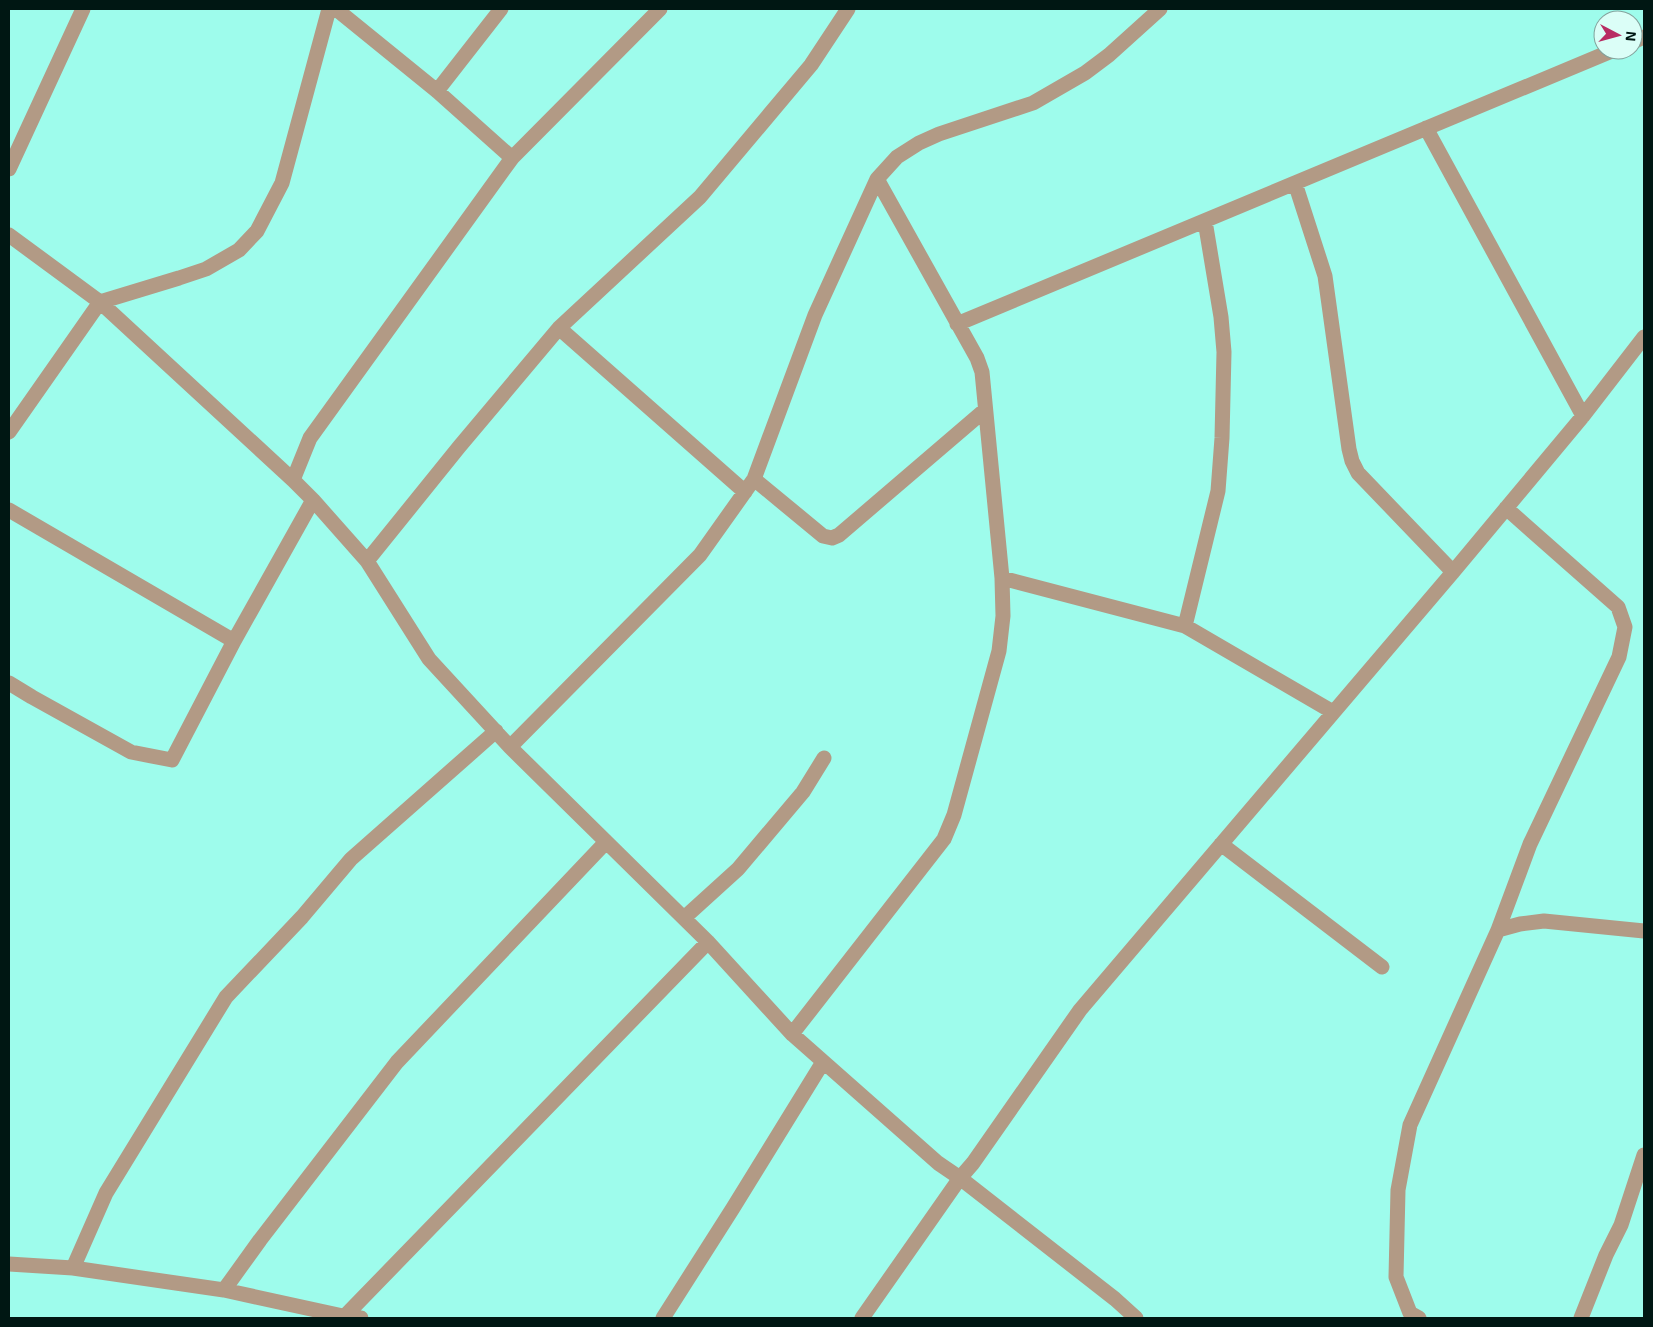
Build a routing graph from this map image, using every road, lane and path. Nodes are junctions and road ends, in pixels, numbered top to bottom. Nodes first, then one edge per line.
1 (83, 9) edge
2 (329, 9) edge
3 (336, 9) edge
4 (501, 9) edge
5 (660, 9) edge
6 (848, 9) edge
7 (1160, 9) edge
8 (352, 14) edge
9 (1593, 59) edge
10 (437, 91) junction
11 (1426, 128) junction
12 (512, 158) junction
13 (9, 169) edge
14 (877, 179) junction
15 (1295, 183) junction
16 (1205, 221) junction
17 (9, 235) edge
18 (100, 302) junction
19 (957, 324) junction
20 (559, 328) junction
21 (1644, 337) edge
22 (985, 410) junction
23 (1583, 416) junction
24 (9, 432) edge
25 (754, 479) junction
26 (293, 480) junction
27 (745, 492) junction
28 (313, 500) junction
29 (1506, 508) junction
30 (9, 510) edge
31 (367, 561) junction
32 (1454, 572) junction
33 (1002, 578) junction
34 (1185, 626) junction
35 (234, 641) junction
36 (9, 683) edge
37 (1333, 712) junction
38 (496, 731) junction
39 (510, 747) junction
40 (824, 758) dead end
41 (606, 842) junction
42 (1221, 844) junction
43 (684, 918) junction
44 (1498, 930) junction
45 (1644, 931) edge
46 (708, 942) junction
47 (1382, 967) dead end
48 (792, 1034) junction
49 (824, 1062) junction
50 (1644, 1155) edge
51 (960, 1178) junction
52 (9, 1264) edge
53 (73, 1268) junction
54 (224, 1290) junction
55 (343, 1317) edge
56 (361, 1318) edge
57 (663, 1318) edge
58 (862, 1318) edge
59 (1136, 1318) edge
60 (1419, 1318) edge
61 (1581, 1318) edge

1 - 13 street
2 - 18 street
3 - 8 street
4 - 10 street
5 - 12 street
6 - 20 street
7 - 14 street
8 - 10 street
9 - 11 street
10 - 12 street
11 - 15 street
11 - 23 street
12 - 26 street
14 - 19 street
14 - 25 street
15 - 16 street
15 - 32 street
16 - 19 street
16 - 34 street
17 - 18 street
18 - 24 street
18 - 26 street
19 - 22 street
20 - 27 street
20 - 31 street
21 - 23 street
22 - 25 street
22 - 33 street
23 - 29 street
25 - 27 street
26 - 28 street
27 - 39 street
28 - 31 street
28 - 35 street
29 - 32 street
29 - 44 street
30 - 35 street
31 - 38 street
32 - 37 street
33 - 34 street
33 - 48 street
34 - 37 street
35 - 36 street
37 - 42 street
38 - 39 street
38 - 53 street
39 - 41 street
40 - 43 street
41 - 43 street
41 - 54 street
42 - 47 street
42 - 51 street
43 - 46 street
44 - 45 street
44 - 60 street
46 - 48 street
46 - 55 street
48 - 49 street
49 - 51 street
49 - 57 street
50 - 61 street
51 - 58 street
51 - 59 street
52 - 53 street
53 - 54 street
54 - 55 street
55 - 56 street

